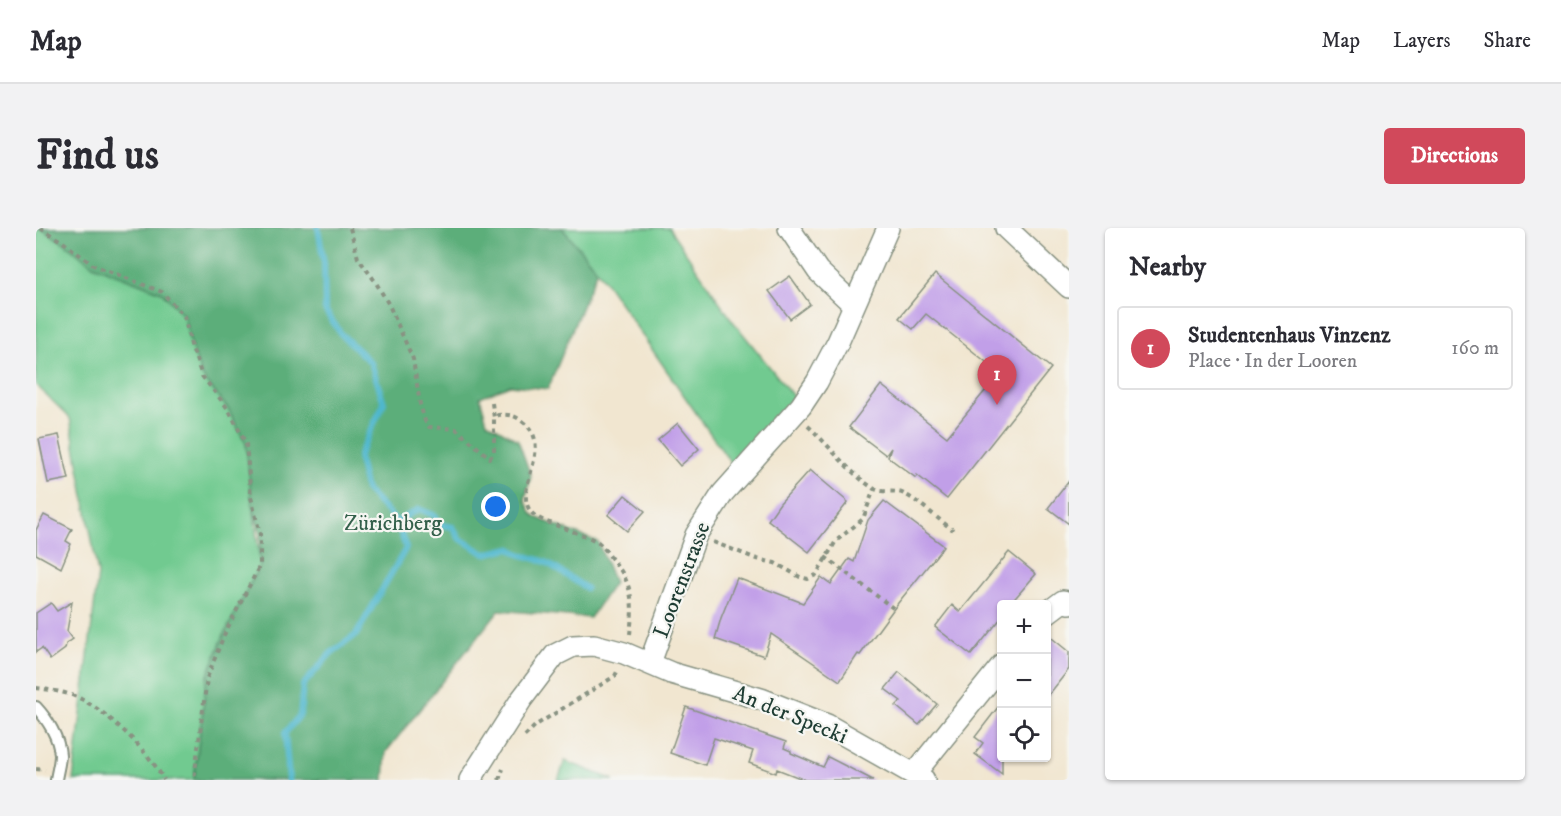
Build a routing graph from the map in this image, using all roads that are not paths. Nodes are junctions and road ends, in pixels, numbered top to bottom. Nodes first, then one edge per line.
1 (789, 228) edge
2 (888, 228) edge
3 (1006, 228) edge
4 (1069, 286) edge
5 (853, 304) junction
6 (650, 663) junction
7 (997, 672) edge
8 (36, 707) edge
9 (920, 777) edge
10 (56, 780) edge
11 (470, 780) edge

1 - 5 street
2 - 5 street, Loorenstrasse
3 - 4 street
5 - 6 street, Loorenstrasse
6 - 9 street, An der Specki
6 - 11 street, Loorenstrasse
7 - 9 street
8 - 10 lane

